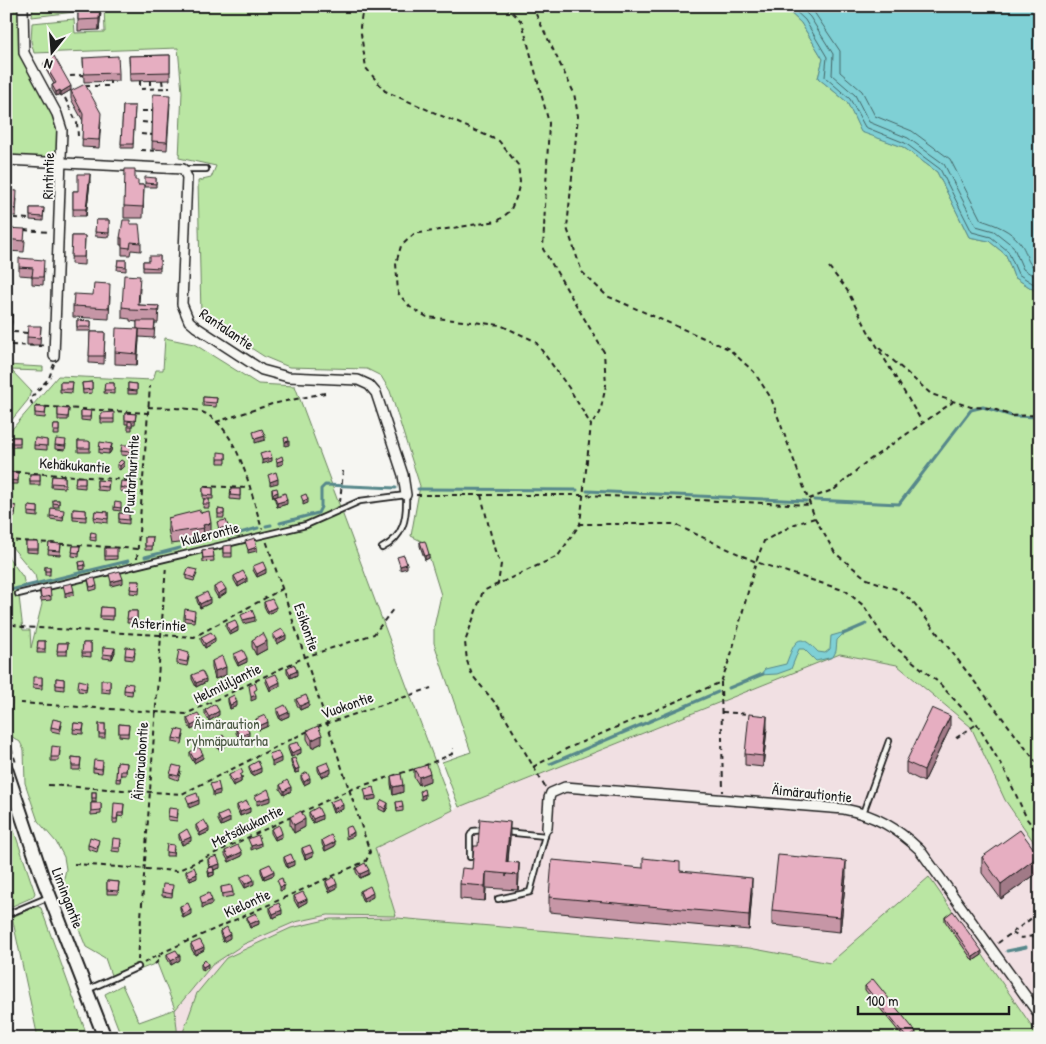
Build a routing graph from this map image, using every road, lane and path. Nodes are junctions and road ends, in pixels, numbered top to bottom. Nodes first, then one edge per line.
1 (23, 6) edge
2 (363, 6) edge
3 (506, 6) edge
4 (532, 6) edge
5 (84, 75) edge
6 (70, 76) dead end
7 (150, 80) dead end
8 (162, 80) dead end
9 (110, 81) dead end
10 (140, 81) dead end
11 (99, 82) dead end
12 (83, 86) edge
13 (100, 86) junction
14 (150, 88) junction
15 (162, 88) junction
16 (170, 88) dead end
17 (65, 98) dead end
18 (142, 111) dead end
19 (152, 111) edge
20 (142, 122) dead end
21 (152, 123) edge
22 (141, 134) dead end
23 (152, 135) edge
24 (78, 136) dead end
25 (158, 149) dead end
26 (141, 150) dead end
27 (6, 160) edge
28 (62, 162) junction
29 (206, 168) dead end
30 (182, 169) junction
31 (14, 218) dead end
32 (29, 222) dead end
33 (20, 231) edge
34 (59, 233) junction
35 (829, 267) dead end
36 (13, 332) edge
37 (31, 333) edge
38 (44, 344) dead end
39 (11, 345) edge
40 (879, 348) junction
41 (54, 356) dead end
42 (50, 374) dead end
43 (150, 386) dead end
44 (325, 393) dead end
45 (952, 402) junction
46 (148, 408) junction
47 (147, 413) junction
48 (1039, 415) edge
49 (216, 422) junction
50 (922, 422) junction
51 (591, 425) junction
52 (6, 471) edge
53 (343, 471) dead end
54 (142, 481) junction
55 (204, 486) edge
56 (248, 488) junction
57 (406, 495) junction
58 (583, 495) junction
59 (480, 496) junction
60 (809, 499) junction
61 (811, 505) junction
62 (339, 510) junction
63 (815, 518) junction
64 (580, 524) junction
65 (264, 534) junction
66 (6, 540) edge
67 (382, 548) dead end
68 (138, 549) junction
69 (166, 557) junction
70 (756, 562) junction
71 (137, 564) junction
72 (498, 584) junction
73 (282, 589) junction
74 (18, 594) dead end
75 (394, 608) dead end
76 (6, 619) edge
77 (160, 635) junction
78 (305, 657) junction
79 (721, 682) junction
80 (431, 688) dead end
81 (20, 703) dead end
82 (155, 712) junction
83 (722, 712) junction
84 (751, 714) edge
85 (326, 722) junction
86 (977, 724) junction
87 (956, 738) dead end
88 (889, 741) dead end
89 (453, 748) dead end
90 (533, 767) junction
91 (1040, 767) edge
92 (6, 769) edge
93 (48, 785) dead end
94 (349, 790) junction
95 (150, 793) junction
96 (551, 793) junction
97 (723, 798) junction
98 (863, 813) junction
99 (487, 830) edge
100 (497, 831) edge
101 (546, 832) junction
102 (1040, 836) edge
103 (470, 857) dead end
104 (366, 861) joint
105 (74, 864) dead end
106 (143, 869) junction
107 (50, 896) junction
108 (498, 899) dead end
109 (1040, 912) edge
110 (6, 915) edge
111 (1011, 932) junction
112 (1040, 936) edge
113 (991, 949) junction
114 (160, 954) junction
115 (155, 964) dead end
116 (138, 967) junction
117 (86, 990) junction
118 (1040, 1016) edge
119 (105, 1038) edge

1 - 28 street, Rintintie
2 - 51 path
3 - 51 path
4 - 60 path
5 - 6 path
7 - 14 path
8 - 15 path
9 - 13 path
10 - 14 path
11 - 13 path
12 - 13 path
14 - 15 path
15 - 16 path
17 - 24 path
18 - 19 path
20 - 21 path
22 - 23 path
25 - 26 path
27 - 28 street
28 - 30 street
28 - 34 street, Rintintie
29 - 30 lane
30 - 57 street, Rantalantie
31 - 32 path
33 - 34 path
34 - 41 street, Rintintie
35 - 40 path
36 - 37 path
38 - 39 path
40 - 45 path
40 - 50 path
42 - 47 path
43 - 46 path, Puutarhurintie
44 - 49 path
45 - 48 path
45 - 50 path
46 - 47 path, Puutarhurintie
46 - 49 path, Esikontie
47 - 54 path, Puutarhurintie
49 - 56 path, Esikontie
50 - 60 path
51 - 58 path
52 - 54 path, Kehäkukantie
53 - 62 path
54 - 68 path, Puutarhurintie
55 - 56 path
56 - 65 path, Esikontie
57 - 59 path
57 - 62 lane, Kullerontie
57 - 67 lane
58 - 59 path
58 - 61 path
58 - 64 path
59 - 72 path
60 - 61 path
61 - 63 path
62 - 65 lane, Kullerontie
63 - 70 path
63 - 91 path
64 - 70 path
64 - 72 path
65 - 69 lane, Kullerontie
65 - 73 path, Esikontie
66 - 68 path
68 - 71 path, Puutarhurintie
69 - 71 lane, Kullerontie
69 - 77 path, Äimäruohontie
70 - 79 path
70 - 86 path
71 - 74 lane, Kullerontie
72 - 90 path
73 - 77 path, Asterintie
73 - 78 path, Esikontie
75 - 78 path, Helmililjantie
76 - 77 path, Asterintie
77 - 82 path, Äimäruohontie
78 - 82 path, Helmililjantie
78 - 85 path, Esikontie
79 - 83 path
79 - 90 path
80 - 85 path, Vuokontie
81 - 82 path, Helmililjantie
82 - 95 path, Äimäruohontie
83 - 84 path
83 - 97 path
85 - 94 path, Esikontie
85 - 95 path, Vuokontie
86 - 87 path
86 - 102 path
88 - 98 lane
89 - 94 path, Metsäkukantie
90 - 96 path
92 - 107 main road, Limingantie
93 - 95 path, Vuokontie
94 - 104 path, Esikontie
94 - 106 path, Metsäkukantie
95 - 106 path, Äimäruohontie
96 - 97 street, Äimärautiontie
96 - 101 street
97 - 98 street, Äimärautiontie
98 - 113 street, Äimärautiontie
99 - 103 lane
100 - 101 lane
101 - 108 lane
104 - 114 path, Kielontie
105 - 106 path, Metsäkukantie
106 - 116 path, Äimäruohontie
107 - 110 lane
107 - 117 main road, Limingantie
109 - 111 path
111 - 112 path
111 - 113 path
113 - 118 street, Äimärautiontie
114 - 115 path
114 - 116 path, Kielontie
116 - 117 lane
117 - 119 main road, Limingantie

